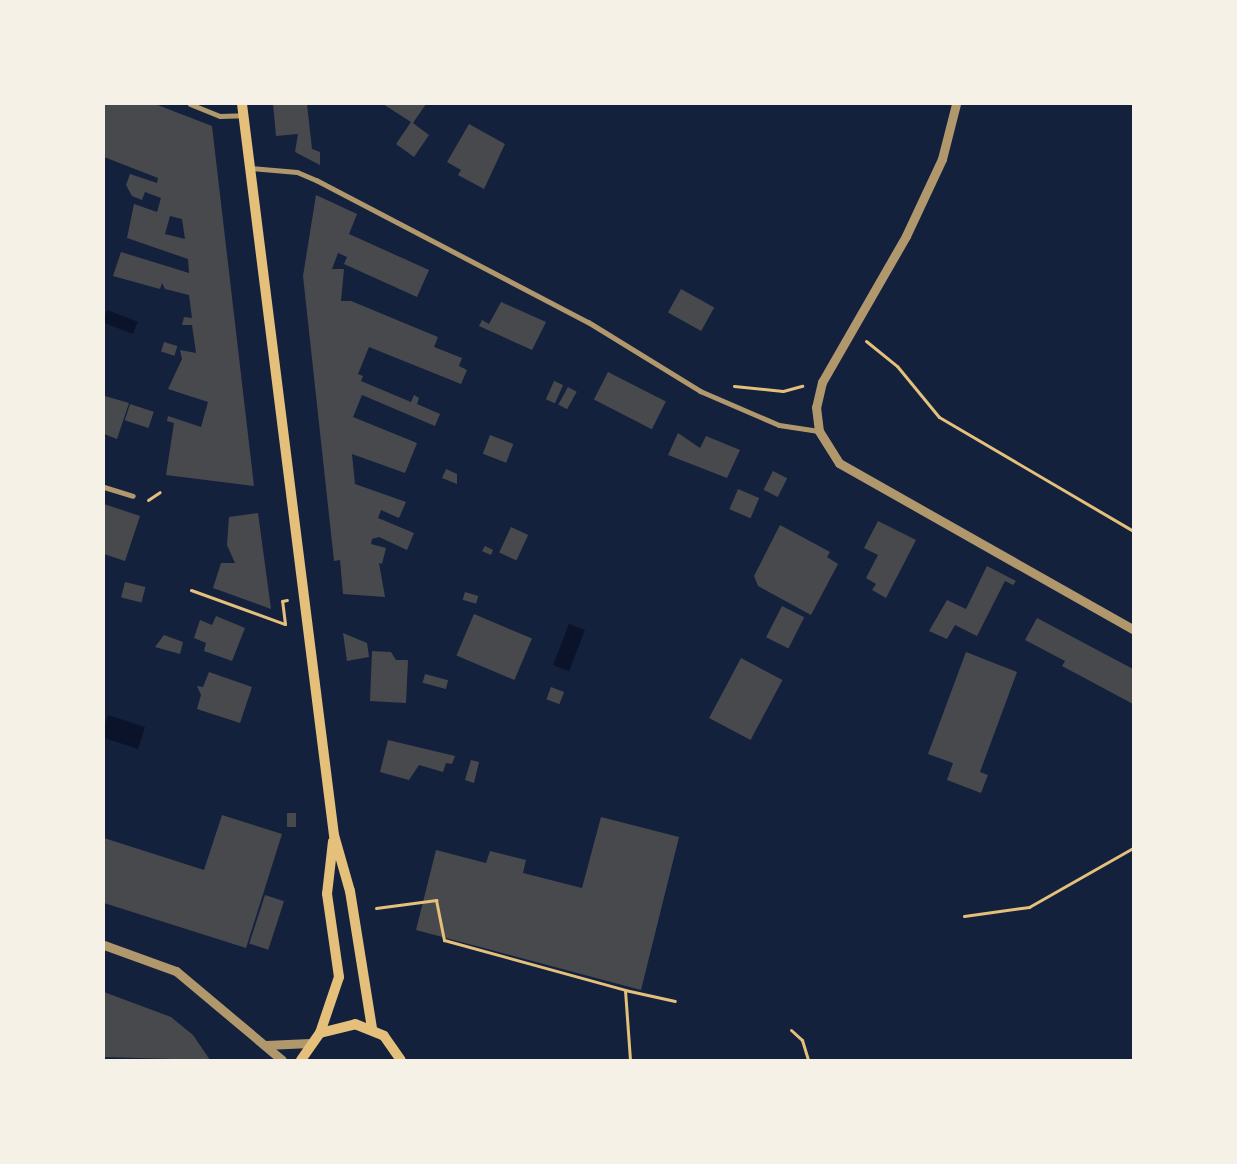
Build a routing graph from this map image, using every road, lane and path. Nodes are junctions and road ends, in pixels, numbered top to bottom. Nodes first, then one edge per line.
1 (190, 104) edge
2 (242, 104) edge
3 (956, 104) edge
4 (243, 116) junction
5 (250, 168) junction
6 (852, 330) junction
7 (819, 431) junction
8 (104, 487) edge
9 (133, 496) dead end
10 (1133, 531) edge
11 (191, 590) dead end
12 (285, 624) dead end
13 (1133, 629) edge
14 (334, 835) junction
15 (1133, 848) edge
16 (376, 908) dead end
17 (964, 916) dead end
18 (104, 945) edge
19 (625, 990) junction
20 (675, 1001) dead end
21 (372, 1028) junction
22 (791, 1030) dead end
23 (320, 1033) junction
24 (310, 1043) junction
25 (266, 1045) junction
26 (282, 1060) edge
27 (301, 1060) edge
28 (401, 1060) edge
29 (630, 1060) edge
30 (808, 1060) edge

1 - 4 street
2 - 4 main road
3 - 6 street
4 - 5 main road
5 - 7 street
5 - 14 main road
6 - 7 street
6 - 10 path
7 - 13 street
8 - 9 street
11 - 12 path
14 - 21 main road
14 - 23 main road
15 - 17 path
16 - 19 path
18 - 25 street
19 - 20 path
19 - 29 path
21 - 23 main road
21 - 28 main road
22 - 30 path
23 - 24 main road
24 - 25 street
24 - 27 main road
25 - 26 street

